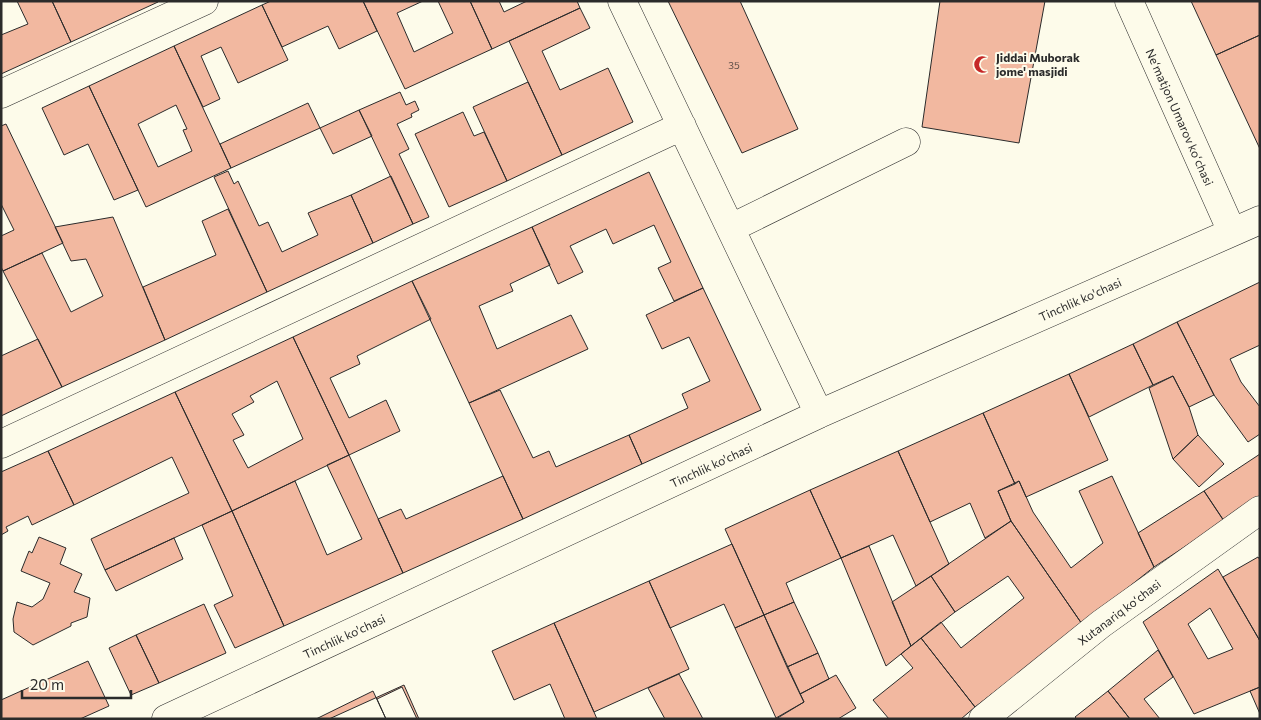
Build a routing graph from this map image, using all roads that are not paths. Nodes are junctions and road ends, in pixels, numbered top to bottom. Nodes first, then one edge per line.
1 (204, 1) edge
2 (622, 1) edge
3 (1128, 1) edge
4 (1, 94) edge
5 (682, 126) junction
6 (906, 142) dead end
7 (1260, 220) edge
8 (731, 228) junction
9 (1232, 232) junction
10 (819, 414) junction
11 (1, 444) edge
12 (1260, 510) edge
13 (166, 719) edge
14 (984, 719) edge

1 - 4 street
2 - 5 street
3 - 9 street, Neʻmatjon Umarov koʻchasi
5 - 8 street
5 - 11 street
6 - 8 street
7 - 9 street, Tinchlik ko'chasi
8 - 10 street
9 - 10 street, Tinchlik ko'chasi
10 - 13 street, Tinchlik ko'chasi
12 - 14 street, Xutanariq koʻchasi

